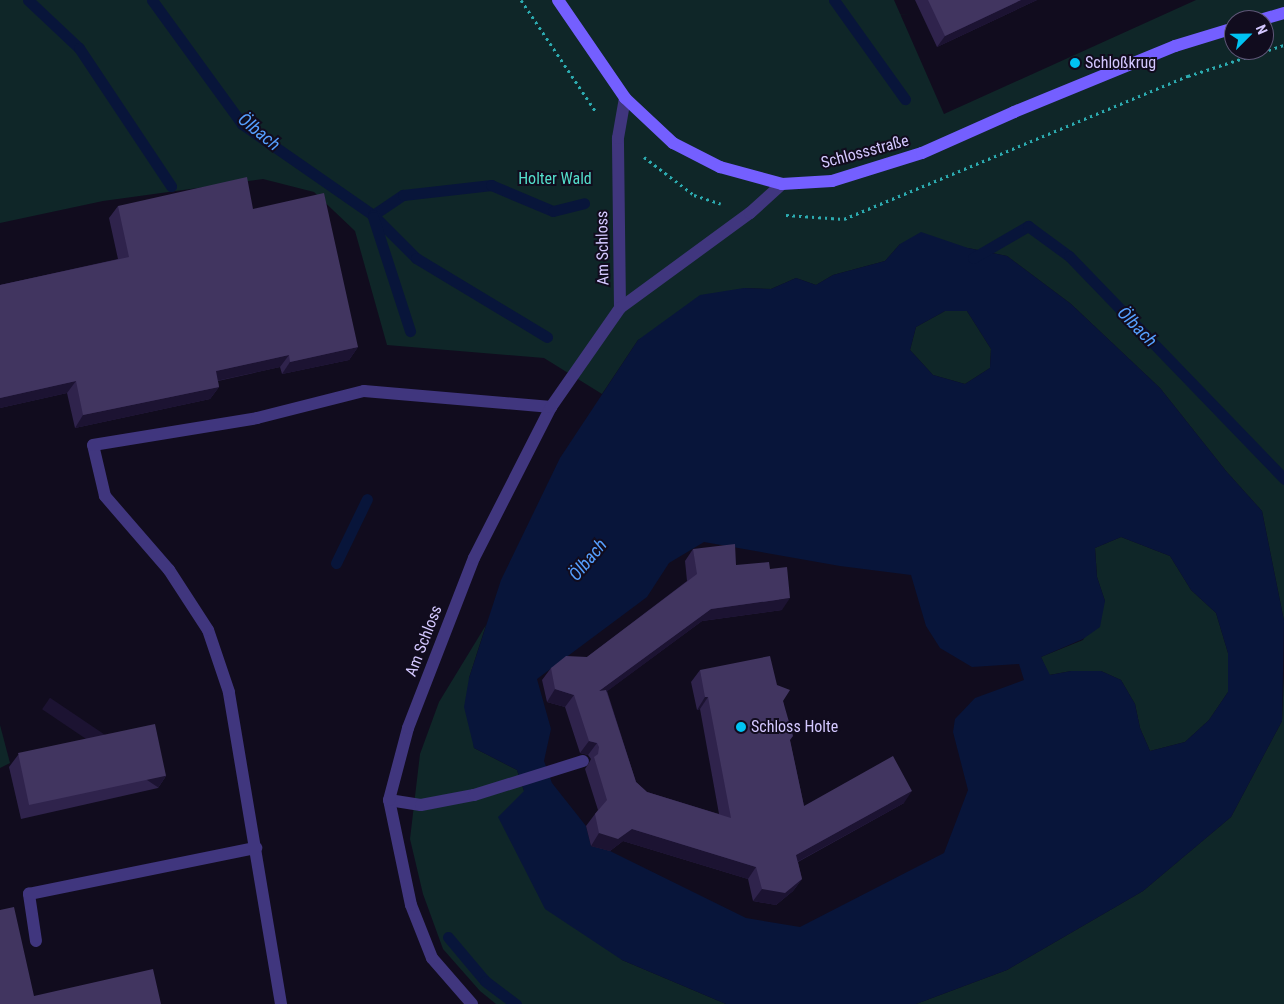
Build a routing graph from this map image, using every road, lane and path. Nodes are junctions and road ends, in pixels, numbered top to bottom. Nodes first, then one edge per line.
1 (521, 0) edge
2 (558, 0) edge
3 (1224, 31) edge
4 (1284, 45) edge
5 (1188, 76) dead end
6 (625, 98) junction
7 (618, 138) junction
8 (782, 184) junction
9 (620, 308) junction
10 (551, 407) junction
11 (583, 761) dead end
12 (390, 800) junction
13 (256, 848) junction
14 (36, 941) dead end
15 (470, 1003) edge
16 (281, 1004) edge

1 - 7 path
2 - 6 main road, Schlossstraße
3 - 8 main road, Schlossstraße
4 - 5 path
6 - 7 street, Am Schloss
6 - 8 main road, Schlossstraße
7 - 9 street, Am Schloss
8 - 9 street, Am Schloss
9 - 10 street, Am Schloss
10 - 12 street, Am Schloss
10 - 13 street
11 - 12 street
12 - 15 street, Am Schloss
13 - 14 street
13 - 16 street

